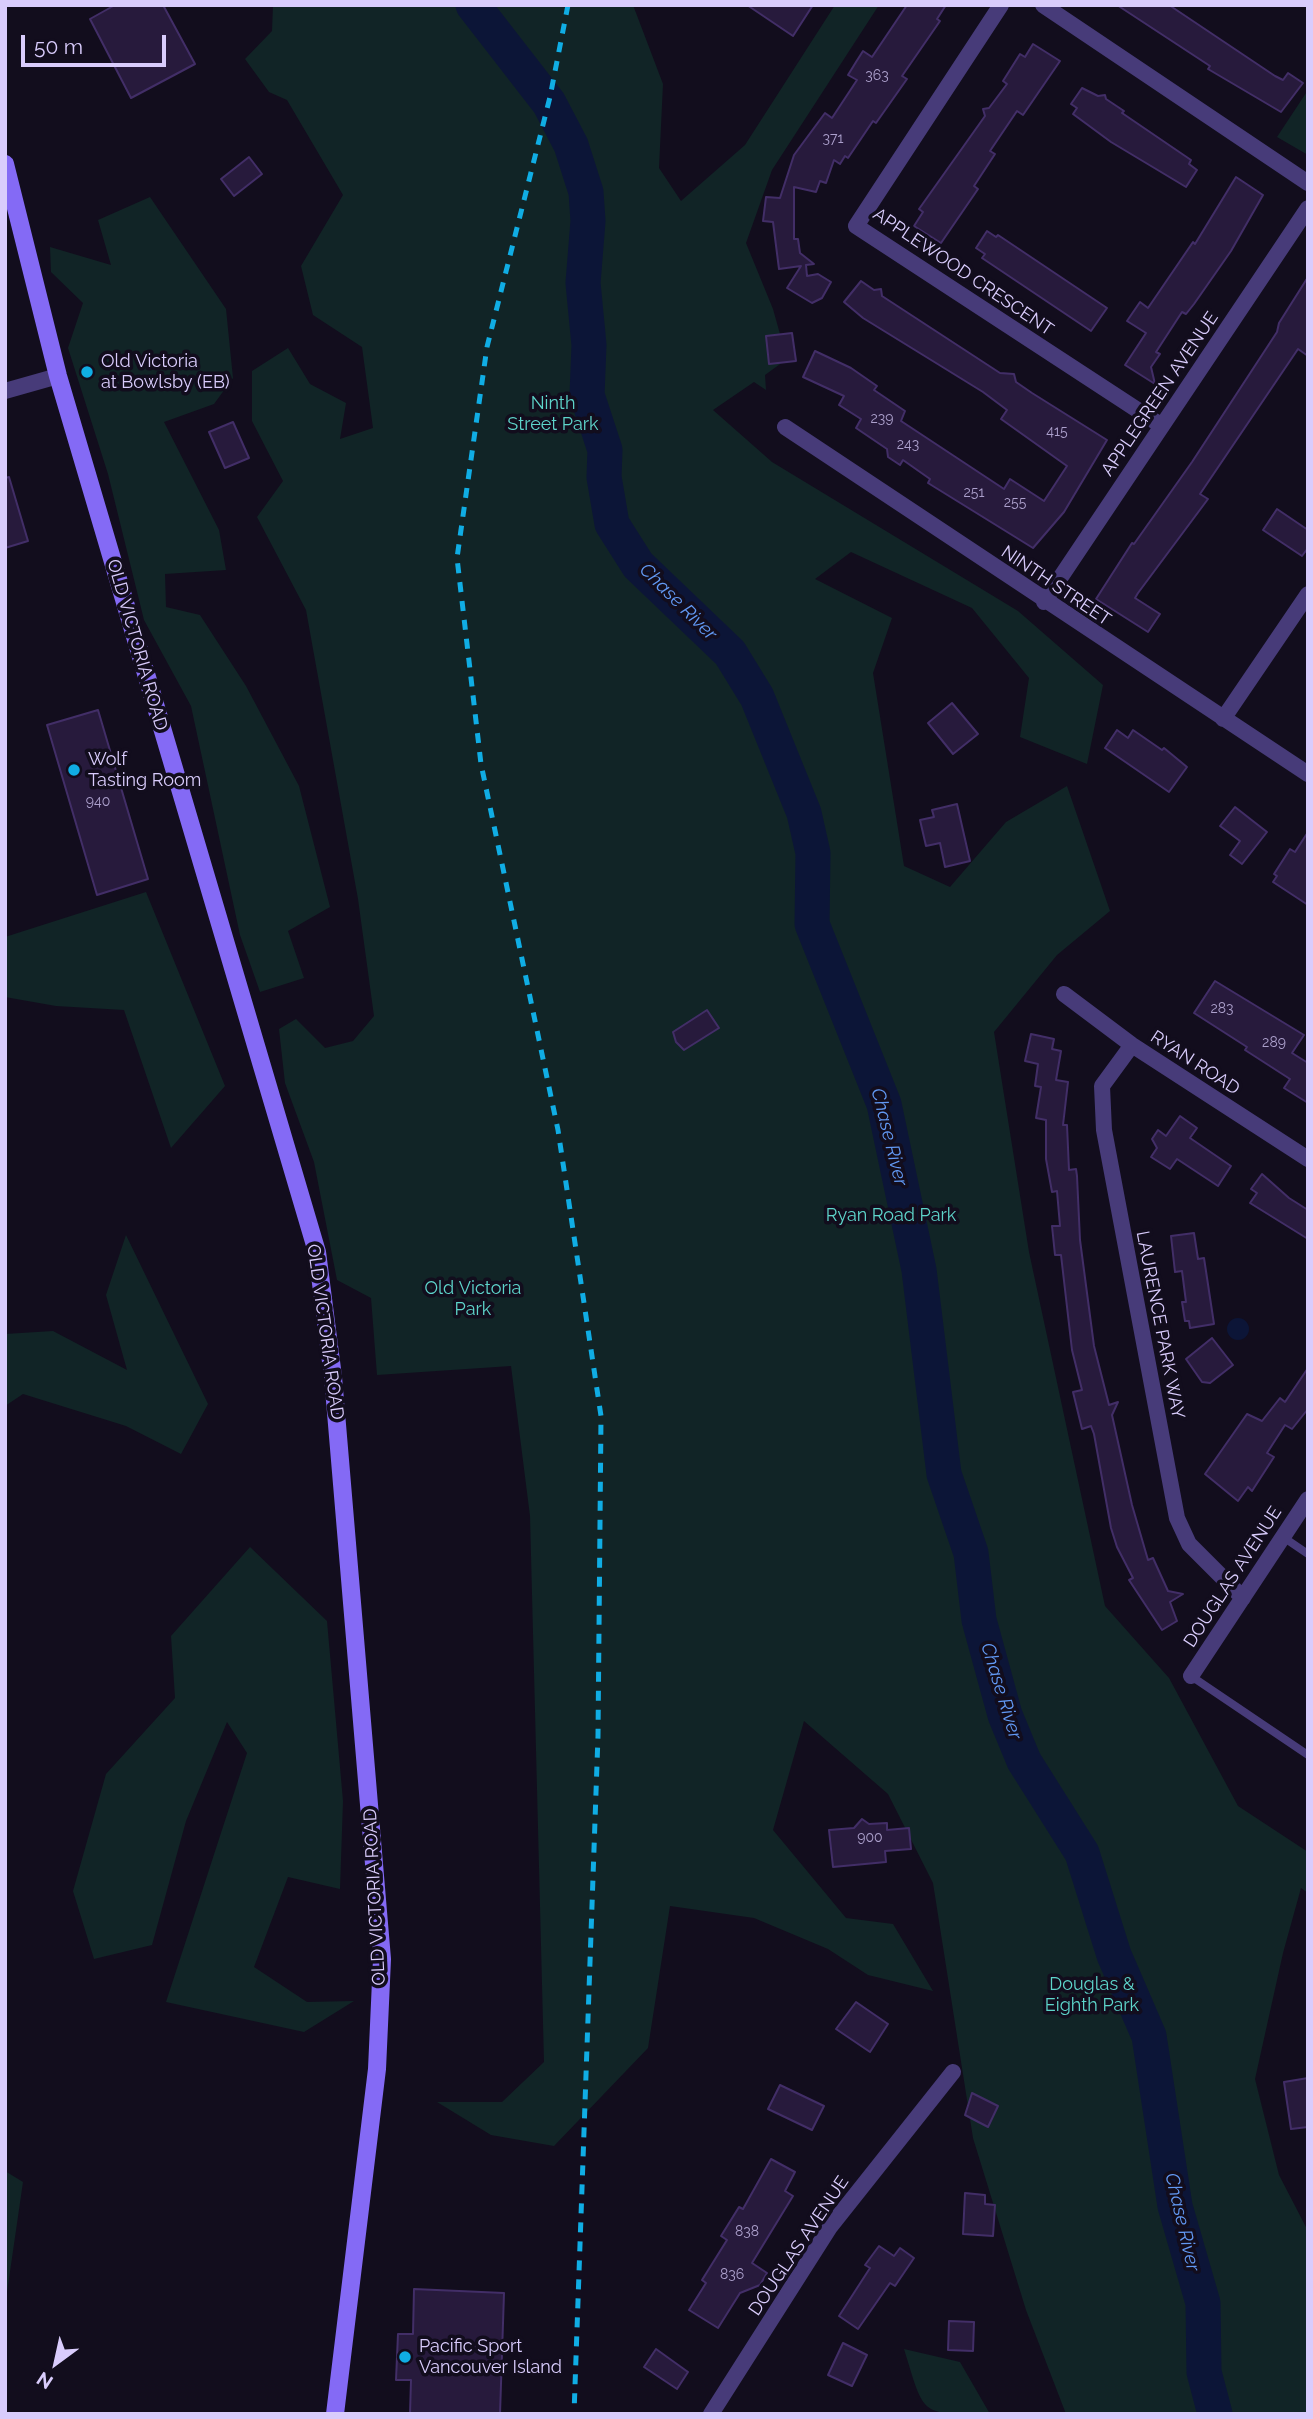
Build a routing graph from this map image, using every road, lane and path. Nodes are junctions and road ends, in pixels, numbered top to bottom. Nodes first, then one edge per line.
1 (1001, 5) edge
2 (1043, 5) edge
3 (5, 163) edge
4 (1308, 183) edge
5 (1308, 208) edge
6 (58, 376) junction
7 (5, 391) edge
8 (1162, 426) junction
9 (785, 427) dead end
10 (1308, 594) edge
11 (1044, 602) junction
12 (1223, 719) junction
13 (1308, 774) edge
14 (1064, 994) dead end
15 (1132, 1045) junction
16 (1308, 1159) edge
17 (1308, 1499) edge
18 (1283, 1537) junction
19 (1308, 1554) edge
20 (1243, 1598) junction
21 (1191, 1676) joint
22 (1308, 1755) edge
23 (953, 2072) dead end
24 (335, 2414) edge
25 (710, 2414) edge

1 - 8 street, APPLEWOOD CRESCENT
2 - 4 street
3 - 6 street, OLD VICTORIA ROAD
5 - 8 street, APPLEGREEN AVENUE
6 - 7 street
6 - 24 street, OLD VICTORIA ROAD
8 - 11 street, APPLEGREEN AVENUE
9 - 11 street, NINTH STREET
10 - 12 street
11 - 12 street, NINTH STREET
12 - 13 street, NINTH STREET
14 - 15 street, RYAN ROAD
15 - 16 street, RYAN ROAD
15 - 20 street, LAURENCE PARK WAY
17 - 18 street, DOUGLAS AVENUE
18 - 19 lane
18 - 20 street, DOUGLAS AVENUE
20 - 21 street, DOUGLAS AVENUE
21 - 22 lane
23 - 25 street, DOUGLAS AVENUE

